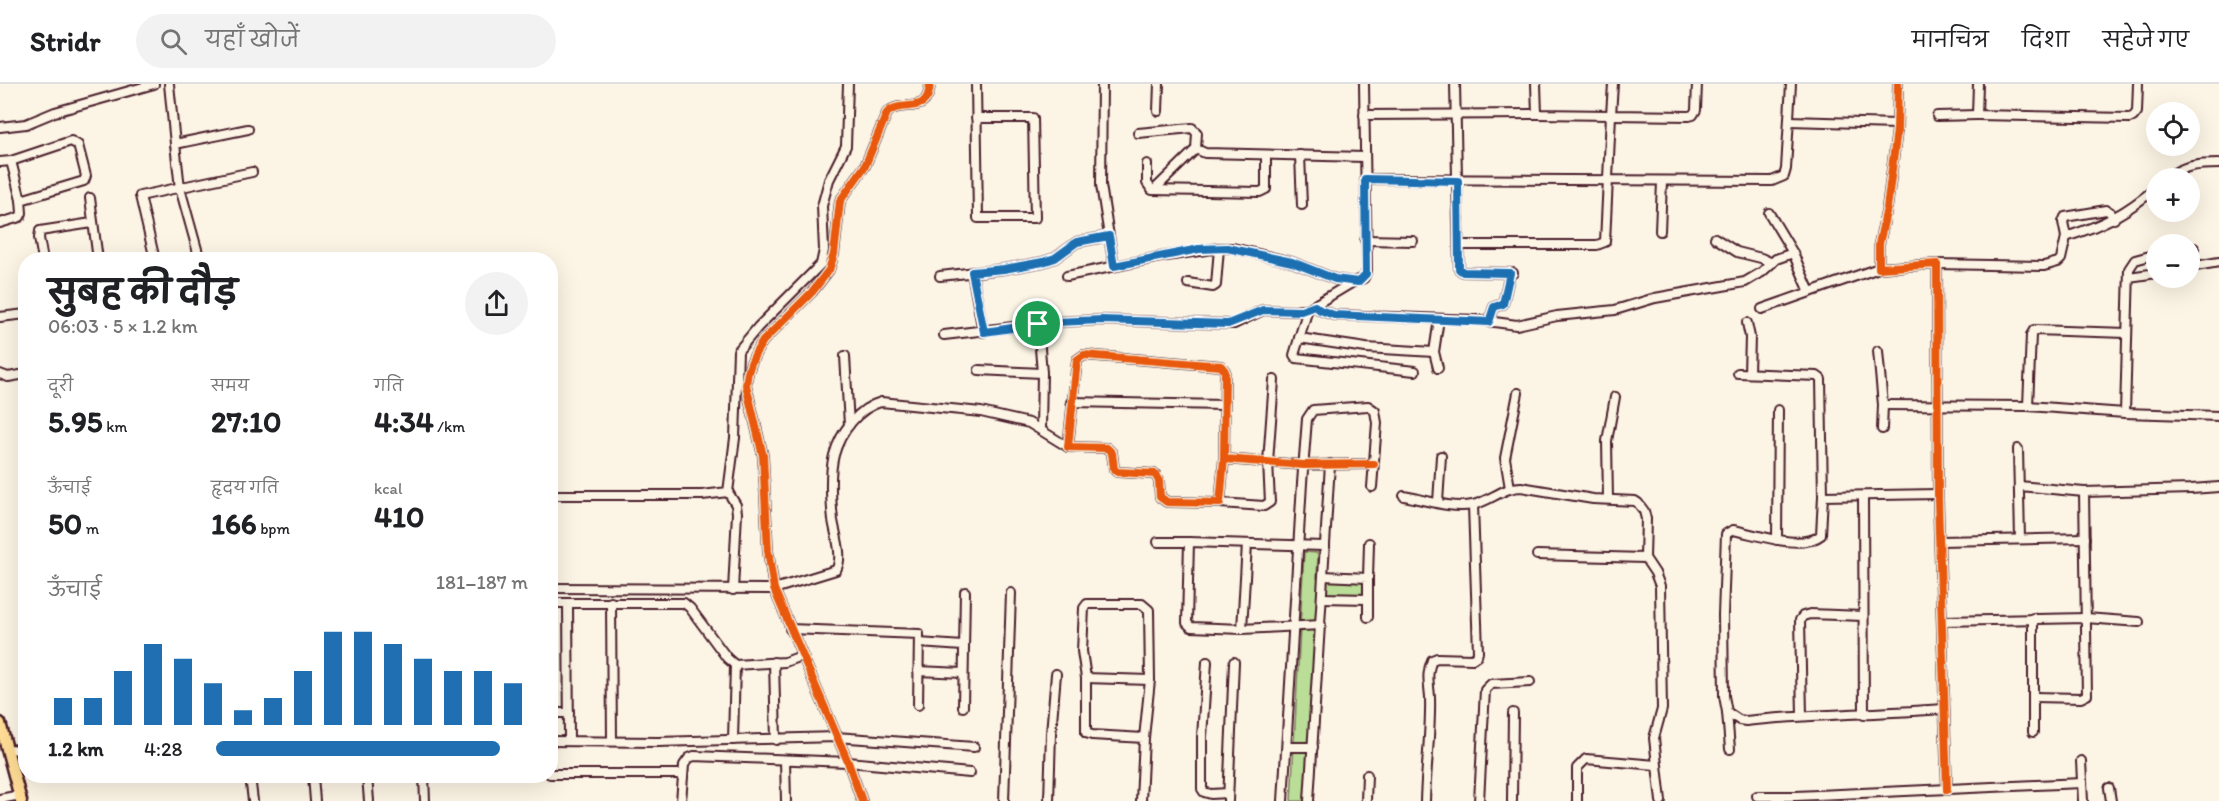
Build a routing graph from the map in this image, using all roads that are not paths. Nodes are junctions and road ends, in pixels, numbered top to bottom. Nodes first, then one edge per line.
1 (149, 84) edge
2 (170, 84) edge
3 (848, 84) edge
4 (930, 84) edge
5 (976, 84) edge
6 (1102, 84) edge
7 (1159, 84) edge
8 (1364, 84) edge
9 (1455, 84) edge
10 (1536, 84) edge
11 (1613, 84) edge
12 (1697, 84) edge
13 (1791, 84) edge
14 (1898, 84) edge
15 (1978, 84) edge
16 (2138, 84) edge
17 (1158, 111) dead end
18 (1456, 114) junction
19 (1537, 114) junction
20 (1364, 115) junction
21 (1611, 115) junction
22 (1977, 115) junction
23 (1937, 116) dead end
24 (976, 118) junction
25 (1788, 121) junction
26 (1897, 124) junction
27 (0, 127) edge
28 (248, 129) dead end
29 (1138, 133) dead end
30 (175, 144) junction
31 (1196, 149) junction
32 (1266, 155) junction
33 (1300, 155) junction
34 (1365, 157) junction
35 (12, 161) junction
36 (0, 162) edge
37 (1147, 164) dead end
38 (2219, 164) edge
39 (2184, 168) edge
40 (252, 172) dead end
41 (1365, 179) junction
42 (1458, 181) junction
43 (1609, 181) junction
44 (1662, 182) junction
45 (180, 188) junction
46 (1154, 190) junction
47 (2146, 196) edge
48 (90, 198) dead end
49 (21, 200) junction
50 (1302, 206) dead end
51 (1768, 213) dead end
52 (2114, 219) junction
53 (0, 223) edge
54 (92, 223) junction
55 (1660, 231) dead end
56 (1109, 236) junction
57 (2066, 237) junction
58 (1715, 238) dead end
59 (1365, 240) junction
60 (1413, 241) dead end
61 (1459, 245) junction
62 (1219, 248) junction
63 (42, 252) edge
64 (97, 252) edge
65 (153, 252) edge
66 (198, 252) edge
67 (1793, 253) junction
68 (2146, 257) edge
69 (2219, 262) edge
70 (1772, 263) junction
71 (1937, 264) junction
72 (2200, 265) edge
73 (1114, 266) junction
74 (1879, 268) junction
75 (972, 272) junction
76 (2146, 275) edge
77 (940, 276) dead end
78 (1067, 276) dead end
79 (2128, 277) junction
80 (1353, 282) junction
81 (1188, 283) dead end
82 (1810, 292) junction
83 (1311, 307) junction
84 (1762, 309) dead end
85 (18, 315) edge
86 (0, 317) edge
87 (1439, 319) junction
88 (1489, 322) junction
89 (1747, 323) dead end
90 (1038, 324) junction
91 (984, 332) junction
92 (2127, 333) junction
93 (944, 335) dead end
94 (1299, 338) junction
95 (1878, 351) dead end
96 (1434, 352) junction
97 (844, 356) dead end
98 (1438, 368) dead end
99 (979, 370) dead end
100 (1415, 371) dead end
101 (1042, 373) junction
102 (1738, 373) dead end
103 (1749, 373) junction
104 (0, 374) edge
105 (18, 375) edge
106 (1274, 380) dead end
107 (1518, 393) dead end
108 (1615, 397) dead end
109 (1071, 402) junction
110 (1938, 404) junction
111 (1224, 405) junction
112 (1883, 405) junction
113 (2028, 406) junction
114 (1778, 411) dead end
115 (2126, 413) junction
116 (2219, 416) edge
117 (849, 425) junction
118 (1041, 429) junction
119 (1882, 429) dead end
120 (1068, 447) junction
121 (2018, 449) dead end
122 (1441, 456) dead end
123 (1224, 459) junction
124 (1268, 462) junction
125 (1330, 464) junction
126 (1374, 464) junction
127 (1304, 465) junction
128 (2019, 486) junction
129 (1372, 487) dead end
130 (2219, 487) edge
131 (1510, 488) junction
132 (728, 492) junction
133 (2084, 492) junction
134 (1938, 494) junction
135 (558, 495) edge
136 (1404, 496) dead end
137 (1823, 496) junction
138 (1863, 496) junction
139 (1608, 499) junction
140 (1438, 502) junction
141 (1220, 503) junction
142 (1473, 505) junction
143 (2020, 538) junction
144 (2085, 538) junction
145 (1777, 540) junction
146 (1940, 541) junction
147 (1158, 542) dead end
148 (1189, 543) junction
149 (1369, 543) dead end
150 (1247, 544) junction
151 (1298, 545) junction
152 (1325, 546) junction
153 (1537, 555) dead end
154 (1645, 558) junction
155 (1323, 576) junction
156 (1368, 578) junction
157 (558, 588) edge
158 (774, 589) junction
159 (733, 590) junction
160 (965, 592) dead end
161 (1011, 593) dead end
162 (1322, 598) junction
163 (1368, 599) junction
164 (611, 602) junction
165 (558, 603) edge
166 (568, 604) junction
167 (1863, 616) junction
168 (1368, 617) dead end
169 (2033, 618) junction
170 (2086, 618) junction
171 (1942, 621) junction
172 (2139, 622) dead end
173 (1320, 625) junction
174 (790, 628) junction
175 (1294, 628) junction
176 (1242, 629) junction
177 (919, 643) junction
178 (963, 646) junction
179 (801, 656) junction
180 (774, 662) junction
181 (1207, 662) dead end
182 (1234, 662) dead end
183 (735, 665) junction
184 (918, 671) junction
185 (963, 673) junction
186 (1056, 674) dead end
187 (1086, 678) junction
188 (1150, 680) junction
189 (1530, 682) dead end
190 (2034, 697) junction
191 (918, 705) dead end
192 (963, 707) dead end
193 (1944, 709) junction
194 (569, 712) junction
195 (1727, 712) junction
196 (558, 713) edge
197 (1513, 713) dead end
198 (1802, 715) junction
199 (1864, 715) junction
200 (0, 723) edge
201 (2034, 732) dead end
202 (836, 737) junction
203 (1144, 738) junction
204 (733, 740) junction
205 (776, 740) junction
206 (558, 741) edge
207 (569, 741) junction
208 (612, 741) junction
209 (974, 747) dead end
210 (1287, 747) junction
211 (1313, 747) junction
212 (7, 749) junction
213 (1730, 749) dead end
214 (18, 750) edge
215 (784, 760) junction
216 (2081, 761) dead end
217 (848, 762) junction
218 (1656, 765) junction
219 (970, 773) dead end
220 (558, 774) edge
221 (683, 774) junction
222 (1367, 775) dead end
223 (251, 783) edge
224 (314, 783) edge
225 (368, 783) edge
226 (424, 783) edge
227 (2082, 783) junction
228 (2109, 788) dead end
229 (1947, 790) junction
230 (1757, 796) dead end
231 (1228, 797) edge
232 (1832, 797) edge
233 (21, 798) edge
234 (0, 799) edge
235 (253, 801) edge
236 (315, 801) edge
237 (369, 801) edge
238 (425, 801) edge
239 (681, 801) edge
240 (786, 801) edge
241 (862, 801) edge
242 (1004, 801) edge
243 (1049, 801) edge
244 (1141, 801) edge
245 (1283, 801) edge
246 (1309, 801) edge
247 (1366, 801) edge
248 (1425, 801) edge
249 (1479, 801) edge
250 (1512, 801) edge
251 (1577, 801) edge
252 (1660, 801) edge
253 (2083, 801) edge
254 (2111, 801) edge

1 - 27 street
2 - 30 street
3 - 132 street
4 - 158 street
5 - 24 street
6 - 56 street
7 - 17 street
8 - 20 street
9 - 18 street
10 - 19 street
11 - 21 street
12 - 21 street
13 - 25 street
14 - 26 street
15 - 22 street
16 - 22 street
18 - 19 street
18 - 20 street
18 - 42 street
19 - 21 street
20 - 34 street
21 - 43 street
22 - 23 street
24 - 24 street
25 - 26 street
25 - 44 street
26 - 74 street
28 - 30 street
29 - 31 street
30 - 45 street
31 - 32 street
31 - 46 street
32 - 33 street
32 - 46 street
33 - 34 street
33 - 50 street
34 - 41 street
35 - 36 street
35 - 49 street
35 - 49 street
37 - 46 street
38 - 39 street
40 - 45 street
41 - 42 street
41 - 59 street
42 - 43 street
42 - 61 street
43 - 44 street
43 - 61 street
44 - 55 street
45 - 65 street
45 - 66 street
47 - 52 street
48 - 54 street
49 - 53 street
51 - 67 street
52 - 57 street
52 - 57 street
54 - 63 street
54 - 64 street
56 - 73 street
56 - 75 street
57 - 71 street
58 - 70 street
59 - 60 street
59 - 80 street
61 - 88 street
62 - 73 street
62 - 80 street
62 - 81 street
67 - 70 street
67 - 82 street
68 - 79 street
69 - 72 street
70 - 88 street
71 - 74 street
71 - 110 street
73 - 78 street
74 - 82 street
75 - 77 street
75 - 91 street
76 - 79 street
79 - 92 street
80 - 83 street
82 - 84 street
83 - 87 street
83 - 90 street
83 - 94 street
85 - 86 street
87 - 88 street
87 - 96 street
89 - 103 street
90 - 91 street
90 - 101 street
91 - 93 street
92 - 113 street
92 - 115 street
94 - 96 street
94 - 100 street
95 - 112 street
96 - 98 street
97 - 117 street
99 - 101 street
101 - 118 street
102 - 103 street
103 - 137 street
104 - 105 street
106 - 124 street
107 - 131 street
108 - 139 street
109 - 111 street
109 - 111 street
109 - 120 street
110 - 112 street
110 - 113 street
110 - 134 street
111 - 123 street
112 - 119 street
113 - 115 street
114 - 145 street
115 - 116 street
117 - 118 street
117 - 158 street
118 - 120 street
120 - 141 street
121 - 128 street
122 - 140 street
123 - 124 street
123 - 141 street
124 - 127 street
124 - 141 street
125 - 126 street
125 - 127 street
125 - 152 street
126 - 127 street
126 - 129 street
127 - 151 street
128 - 133 street
128 - 143 street
130 - 133 street
131 - 139 street
131 - 142 street
132 - 135 street
132 - 159 street
133 - 144 street
134 - 138 street
134 - 146 street
136 - 140 street
137 - 138 street
137 - 145 street
138 - 167 street
139 - 154 street
140 - 142 street
142 - 248 street
143 - 144 street
143 - 146 street
144 - 170 street
145 - 195 street
146 - 171 street
147 - 148 street
148 - 150 street
148 - 176 street
149 - 156 street
150 - 151 street
150 - 176 street
151 - 152 street
151 - 175 street
152 - 155 street
153 - 154 street
154 - 218 street
155 - 156 street
155 - 162 street
156 - 163 street
157 - 159 street
158 - 159 street
158 - 174 street
160 - 178 street
161 - 242 street
162 - 163 street
162 - 173 street
163 - 168 street
164 - 166 street
164 - 183 street
164 - 208 street
165 - 166 street
166 - 194 street
167 - 198 street
167 - 199 street
169 - 170 street
169 - 171 street
169 - 190 street
170 - 172 street
170 - 190 street
171 - 193 street
173 - 175 street
173 - 211 street
174 - 177 street
174 - 179 street
175 - 176 street
175 - 210 street
177 - 178 street
177 - 184 street
178 - 185 street
179 - 180 street
179 - 202 street
180 - 183 street
180 - 205 street
181 - 231 street
182 - 231 street
183 - 204 street
184 - 185 street
184 - 191 street
185 - 192 street
186 - 243 street
187 - 188 street
187 - 188 street
187 - 203 street
188 - 203 street
189 - 249 street
190 - 201 street
193 - 199 street
193 - 229 street
194 - 196 street
194 - 207 street
195 - 198 street
195 - 213 street
197 - 250 street
198 - 199 street
200 - 212 highway
202 - 205 street
202 - 209 street
202 - 217 street
203 - 244 street
204 - 205 street
204 - 208 street
206 - 207 street
207 - 208 street
210 - 211 street
210 - 245 street
211 - 246 street
212 - 214 street
212 - 233 highway
215 - 217 street
215 - 221 street
215 - 240 street
216 - 227 street
217 - 219 street
217 - 241 street
218 - 251 street
218 - 252 street
220 - 221 street
221 - 239 street
222 - 247 street
223 - 235 street
224 - 236 street
225 - 237 street
226 - 238 street
227 - 229 street
227 - 253 street
228 - 254 street
229 - 232 street
230 - 232 street
233 - 234 street

